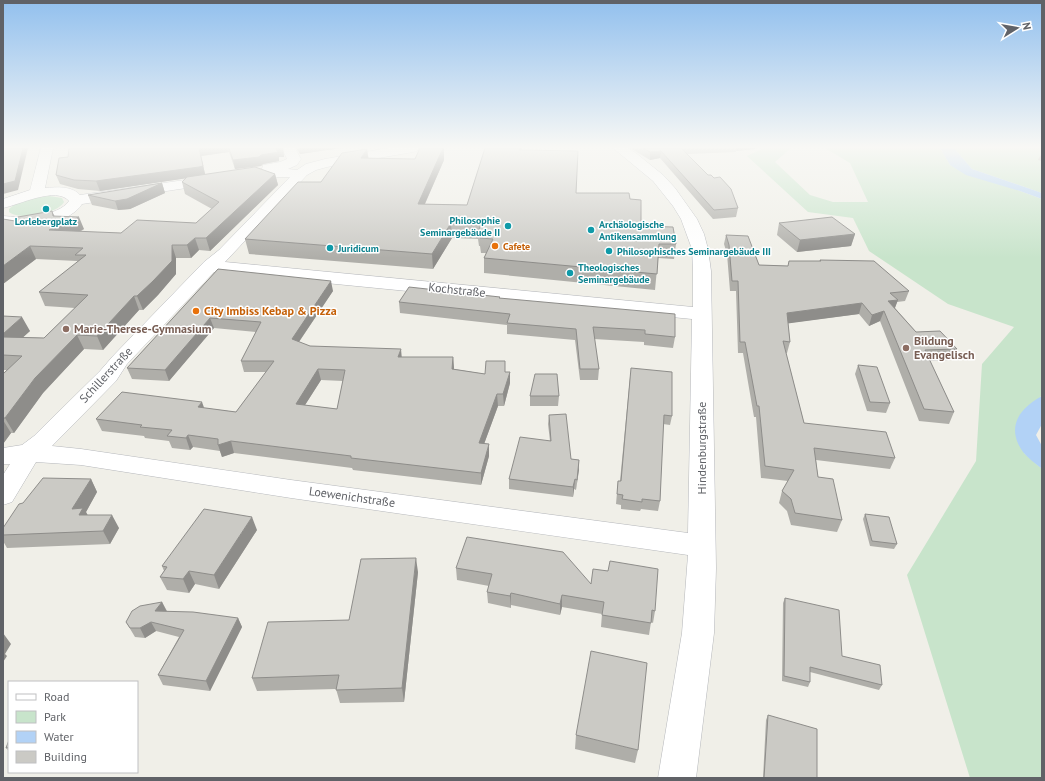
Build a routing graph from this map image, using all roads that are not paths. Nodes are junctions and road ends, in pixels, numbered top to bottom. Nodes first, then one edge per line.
1 (40, 184) edge
2 (178, 184) edge
3 (290, 184) edge
4 (663, 184) edge
5 (38, 193) junction
6 (77, 200) junction
7 (3, 204) edge
8 (10, 222) edge
9 (3, 232) edge
10 (210, 266) junction
11 (703, 314) junction
12 (28, 453) junction
13 (3, 456) edge
14 (3, 495) edge
15 (702, 546) junction
16 (677, 778) edge

1 - 5 street
2 - 6 street
3 - 10 street, Schillerstraße
4 - 11 street, Hindenburgstraße
5 - 6 street
5 - 7 street
6 - 8 street
8 - 9 street
10 - 11 street, Kochstraße
10 - 12 street, Schillerstraße
11 - 15 street, Hindenburgstraße
12 - 13 street, Loewenichstraße
12 - 14 street, Schillerstraße
12 - 15 street, Loewenichstraße
15 - 16 street, Hindenburgstraße

